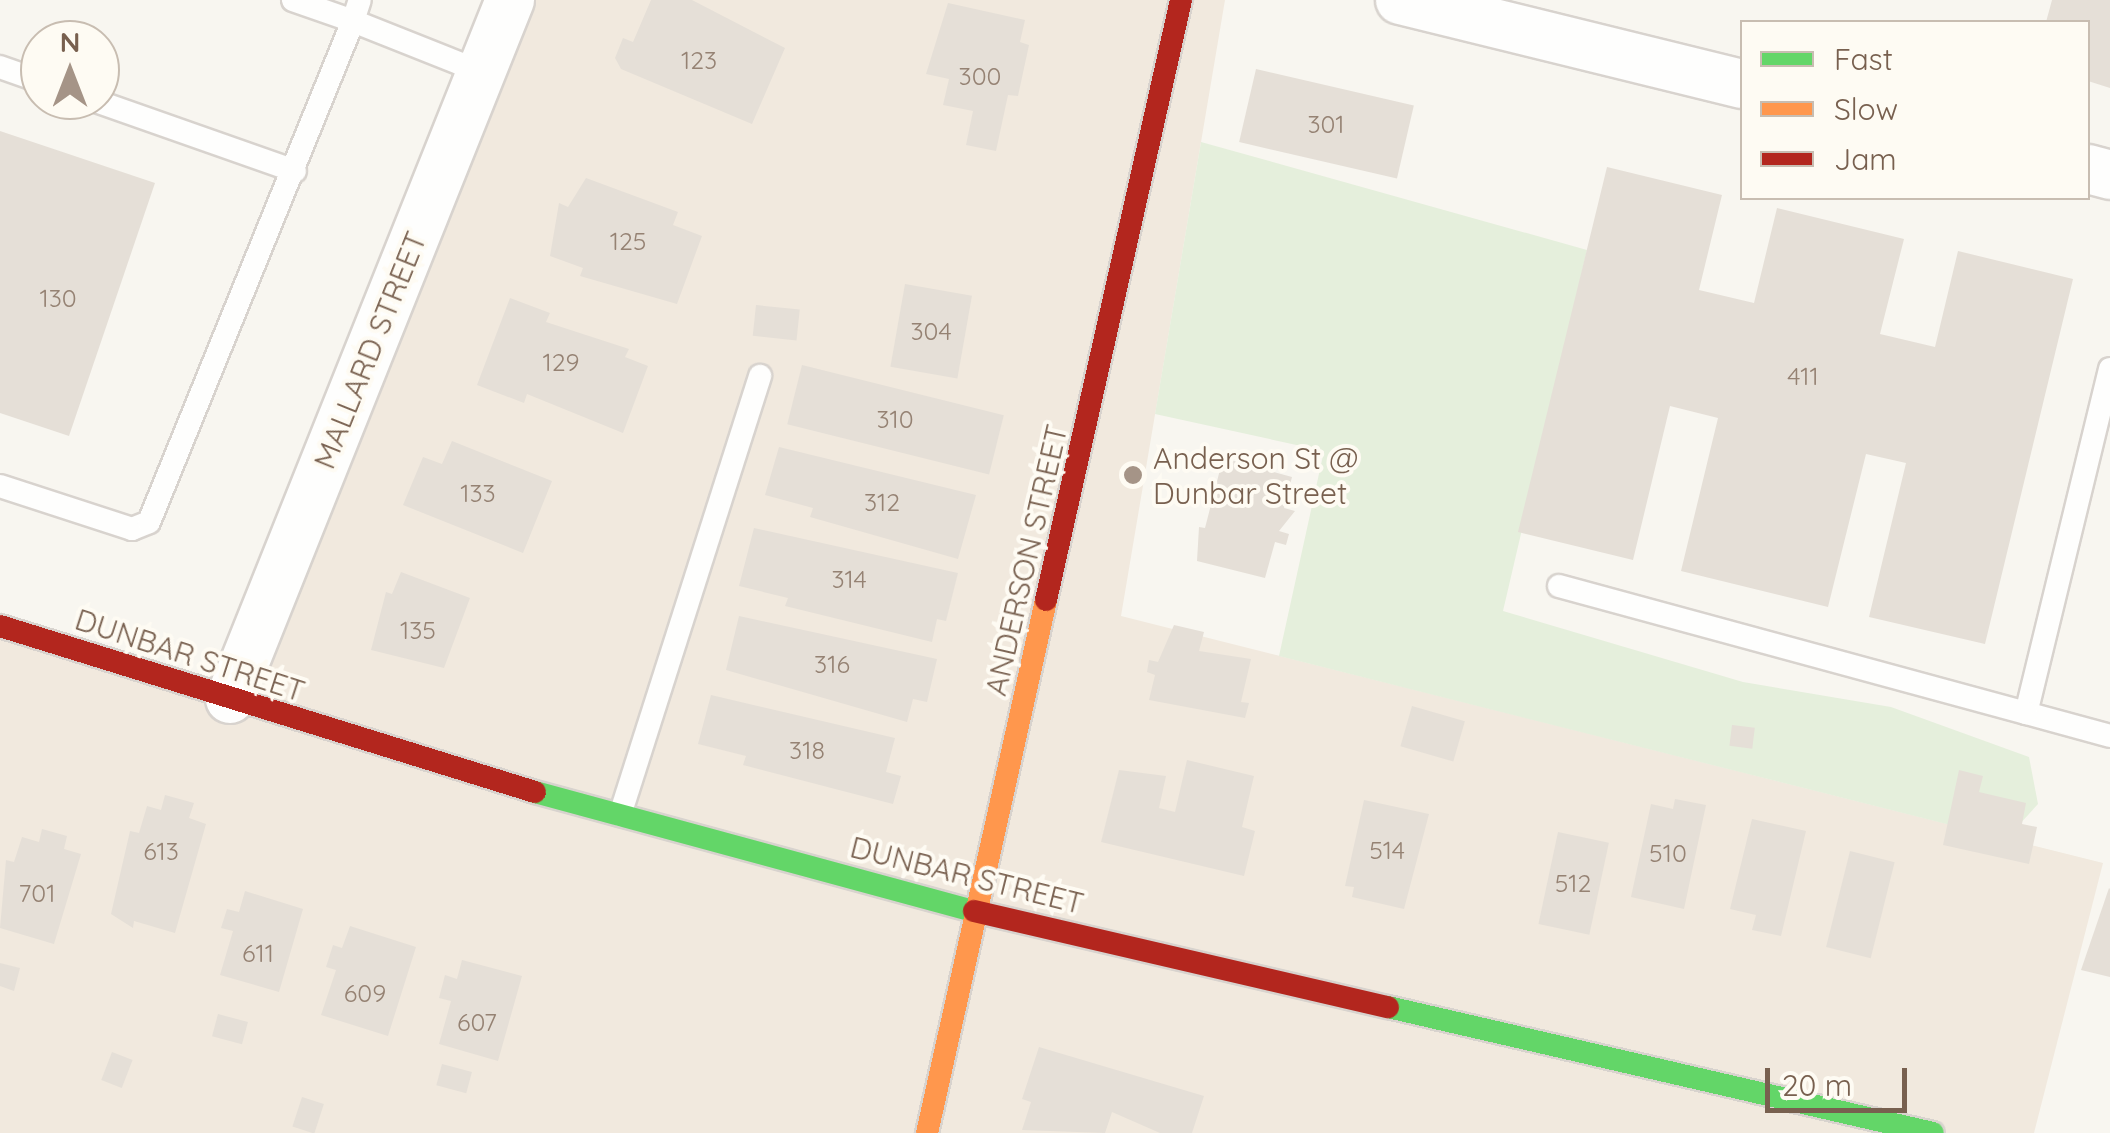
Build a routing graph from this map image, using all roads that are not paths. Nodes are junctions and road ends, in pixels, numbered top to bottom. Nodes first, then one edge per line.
1 (293, 0) edge
2 (510, 0) edge
3 (1181, 0) edge
4 (1400, 0) edge
5 (356, 10) edge
6 (481, 72) junction
7 (1740, 84) edge
8 (120, 109) edge
9 (295, 171) junction
10 (2110, 369) edge
11 (760, 376) dead end
12 (0, 486) edge
13 (1559, 586) dead end
14 (0, 626) edge
15 (230, 700) junction
16 (2026, 713) junction
17 (2110, 736) edge
18 (620, 815) junction
19 (978, 912) junction
20 (927, 1133) edge
21 (1933, 1133) edge

1 - 5 lane
2 - 6 street, MALLARD STREET
3 - 19 street, ANDERSON STREET
4 - 7 street
5 - 6 lane
5 - 9 lane
6 - 15 street, MALLARD STREET
8 - 9 lane
9 - 12 lane
10 - 16 lane
11 - 18 lane
13 - 16 lane
14 - 15 street, DUNBAR STREET
15 - 18 street, DUNBAR STREET
16 - 17 lane
18 - 19 street, DUNBAR STREET
19 - 20 street, ANDERSON STREET
19 - 21 street, DUNBAR STREET

